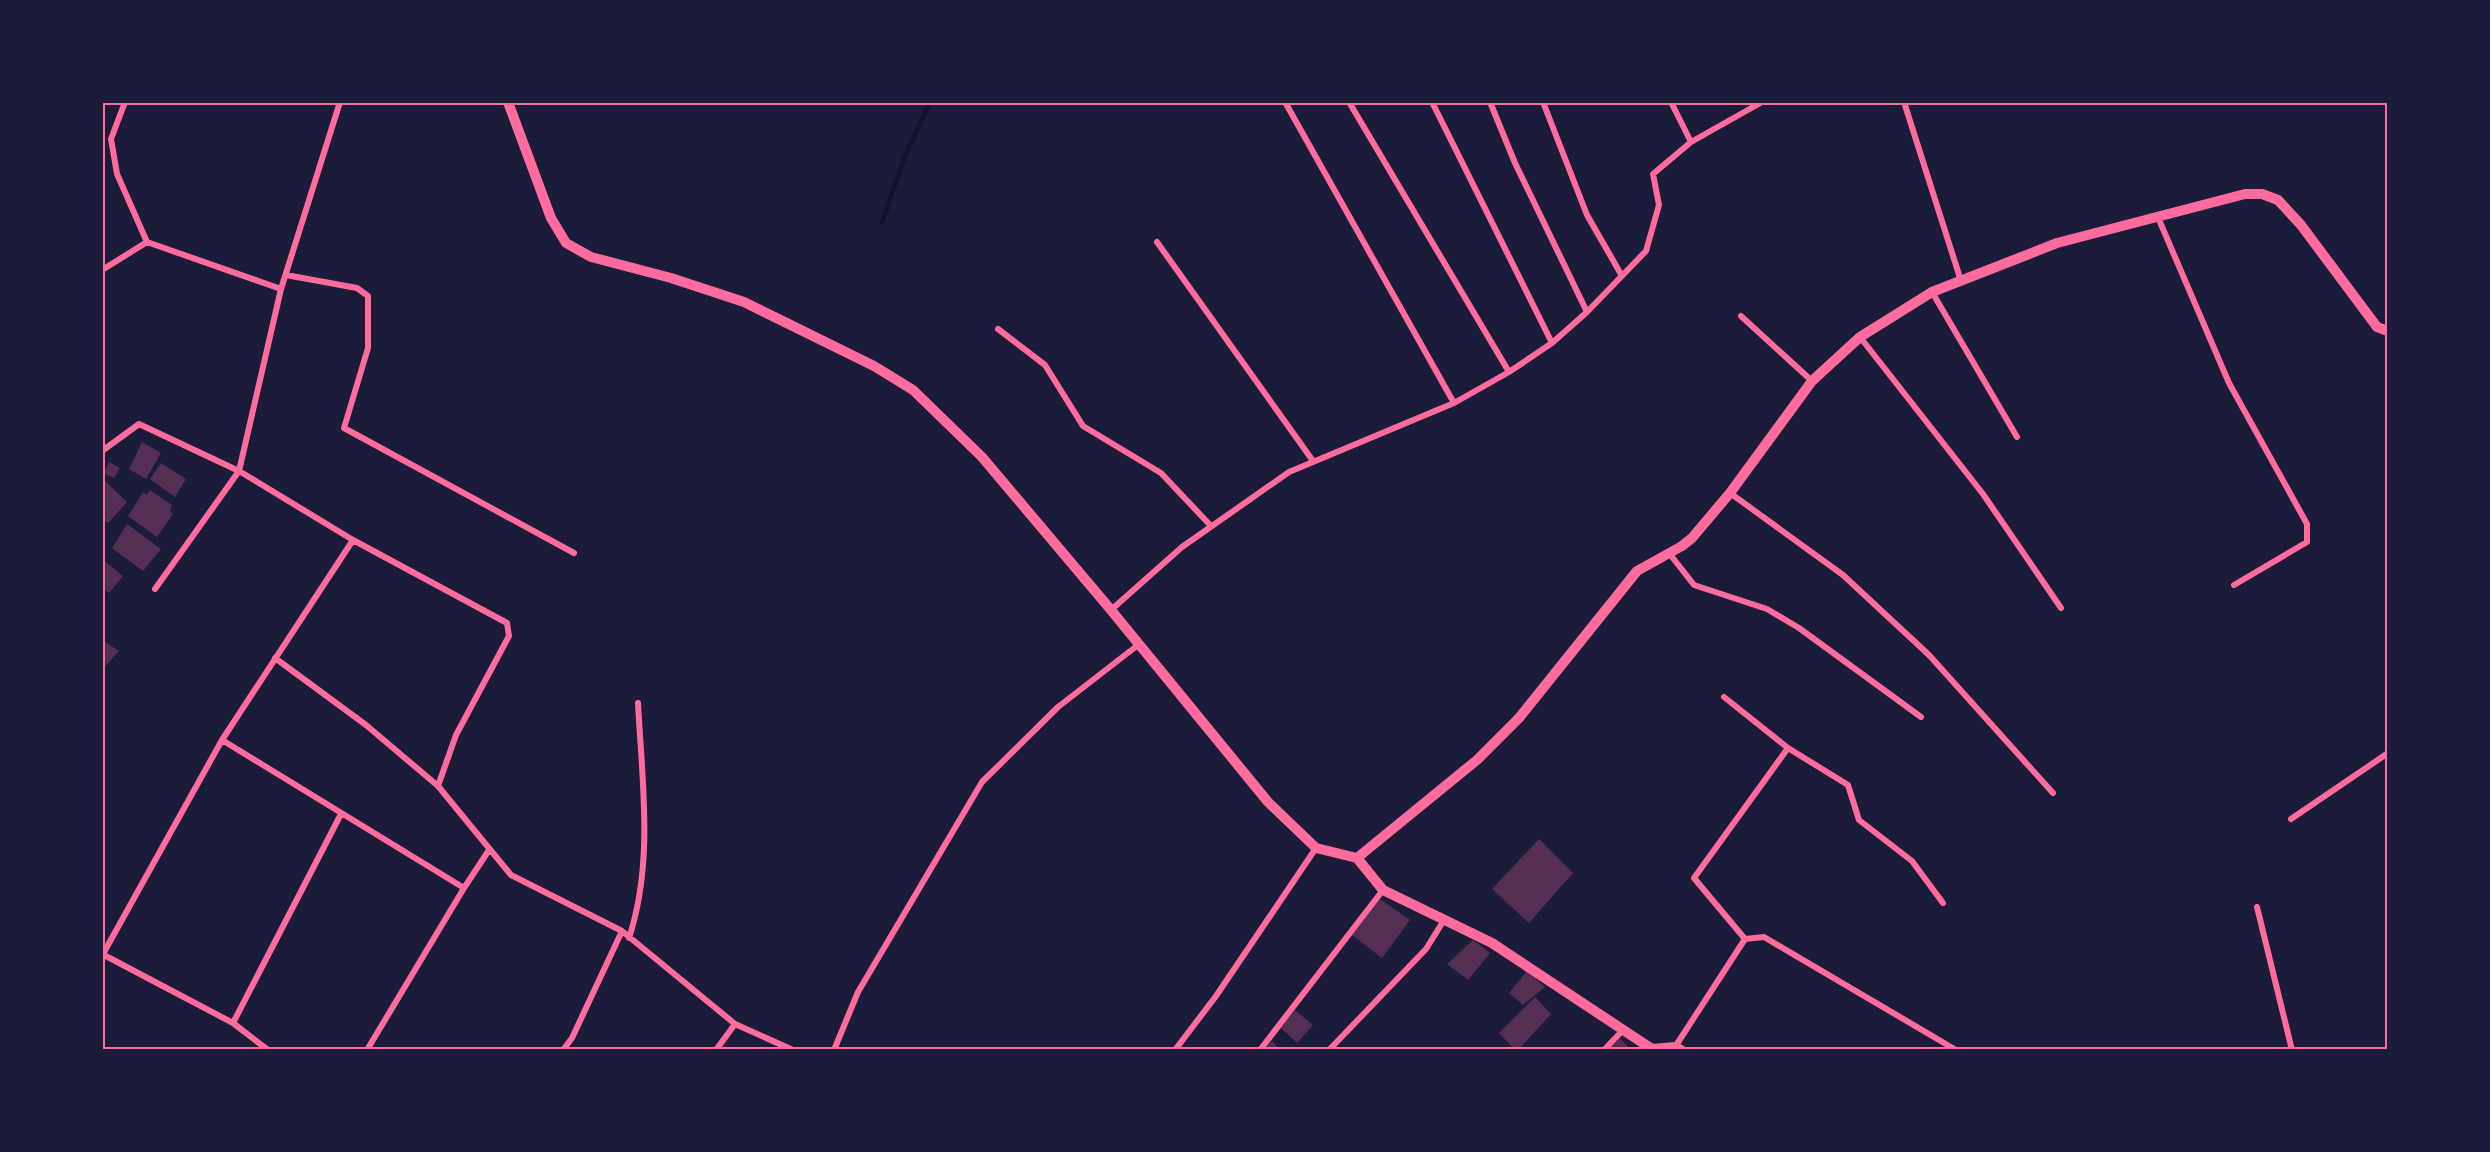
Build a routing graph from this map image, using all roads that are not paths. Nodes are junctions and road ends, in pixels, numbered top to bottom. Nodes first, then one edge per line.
1 (125, 102) edge
2 (340, 102) edge
3 (508, 102) edge
4 (1285, 102) edge
5 (1349, 102) edge
6 (1432, 102) edge
7 (1490, 102) edge
8 (1543, 102) edge
9 (1671, 102) edge
10 (1762, 102) edge
11 (1904, 102) edge
12 (1691, 142) junction
13 (2157, 215) junction
14 (147, 242) junction
15 (1157, 242) dead end
16 (102, 270) edge
17 (286, 275) junction
18 (1622, 276) junction
19 (1961, 281) junction
20 (281, 289) junction
21 (1932, 292) junction
22 (1587, 312) junction
23 (1741, 316) dead end
24 (998, 329) dead end
25 (2388, 331) edge
26 (1860, 337) junction
27 (1552, 343) junction
28 (1509, 372) junction
29 (1812, 381) junction
30 (1454, 403) junction
31 (2017, 438) dead end
32 (102, 451) edge
33 (1313, 461) junction
34 (239, 471) junction
35 (1730, 493) junction
36 (1211, 526) junction
37 (353, 540) junction
38 (1668, 552) junction
39 (574, 553) dead end
40 (2234, 585) dead end
41 (155, 589) dead end
42 (2061, 608) dead end
43 (1111, 610) junction
44 (1138, 645) junction
45 (275, 658) junction
46 (1724, 697) dead end
47 (638, 703) dead end
48 (1921, 717) dead end
49 (222, 740) junction
50 (1788, 748) junction
51 (2388, 753) edge
52 (438, 786) junction
53 (2053, 793) dead end
54 (341, 814) junction
55 (2291, 819) dead end
56 (1317, 848) junction
57 (489, 850) junction
58 (1357, 858) junction
59 (464, 888) junction
60 (1383, 890) junction
61 (1943, 903) dead end
62 (2257, 907) dead end
63 (1444, 920) junction
64 (622, 931) junction
65 (629, 938) junction
66 (1746, 939) junction
67 (103, 954) edge
68 (233, 1023) junction
69 (735, 1024) junction
70 (1623, 1030) junction
71 (1678, 1049) edge
72 (268, 1050) edge
73 (367, 1050) edge
74 (563, 1050) edge
75 (716, 1050) edge
76 (793, 1050) edge
77 (834, 1050) edge
78 (1175, 1050) edge
79 (1260, 1050) edge
80 (1329, 1050) edge
81 (1604, 1050) edge
82 (1956, 1050) edge
83 (2292, 1050) edge

1 - 14 street
2 - 17 street
3 - 43 street
4 - 30 street
5 - 28 street
6 - 27 street
7 - 22 street
8 - 18 street
9 - 12 street
10 - 12 street
11 - 19 street
12 - 18 street
13 - 19 street
13 - 25 street
13 - 40 street
14 - 16 street
14 - 20 street
15 - 33 street
17 - 20 street
17 - 39 street
18 - 22 street
19 - 21 street
20 - 34 street
21 - 26 street
21 - 31 street
22 - 27 street
23 - 29 street
24 - 36 street
26 - 29 street
26 - 42 street
27 - 28 street
28 - 30 street
29 - 35 street
30 - 33 street
32 - 34 street
33 - 36 street
34 - 37 street
34 - 41 street
35 - 38 street
35 - 53 street
36 - 43 street
37 - 45 street
37 - 52 street
38 - 48 street
38 - 58 street
43 - 44 street
44 - 56 street
44 - 77 street
45 - 49 street
45 - 52 street
46 - 50 street
47 - 65 street
49 - 54 street
49 - 67 street
50 - 61 street
50 - 66 street
51 - 55 street
52 - 57 street
54 - 59 street
54 - 68 street
56 - 58 street
56 - 78 street
57 - 59 street
57 - 64 street
58 - 60 street
59 - 73 street
60 - 63 street
60 - 79 street
62 - 83 street
63 - 70 street
63 - 80 street
64 - 65 street
64 - 74 street
65 - 69 street
66 - 71 street
66 - 82 street
67 - 68 street
68 - 72 street
69 - 75 street
69 - 76 street
70 - 71 street
70 - 81 street

